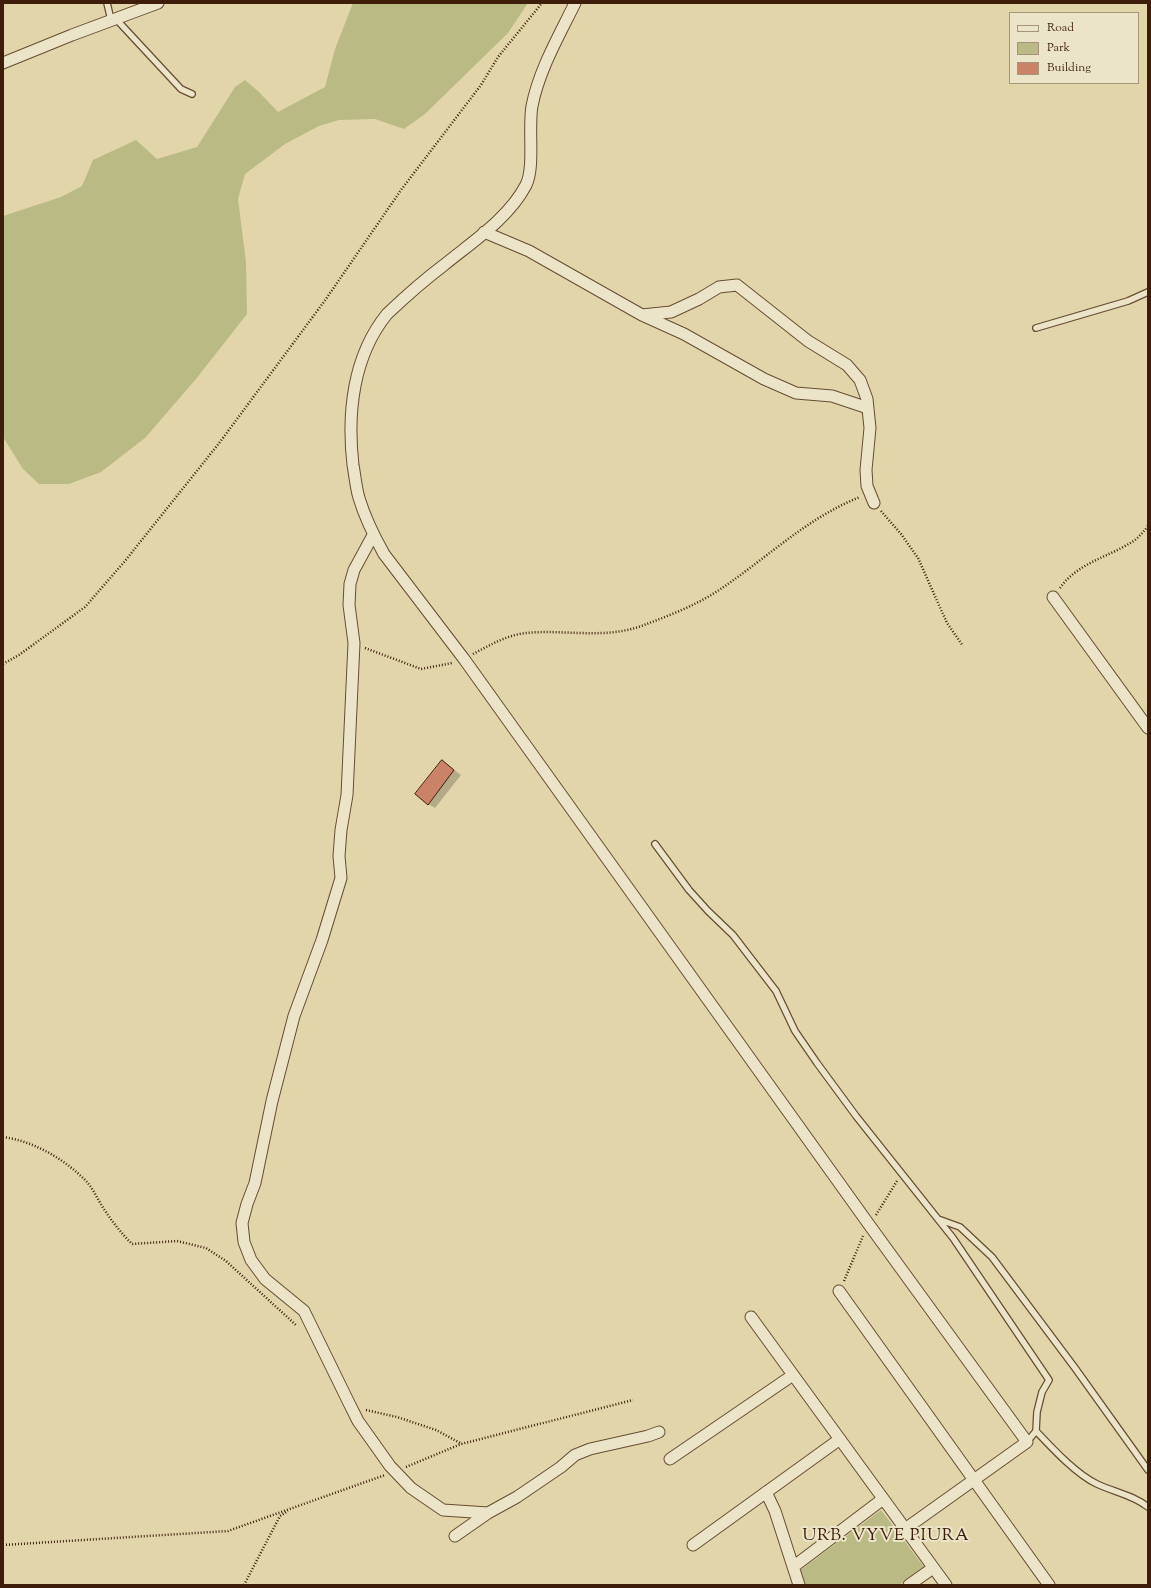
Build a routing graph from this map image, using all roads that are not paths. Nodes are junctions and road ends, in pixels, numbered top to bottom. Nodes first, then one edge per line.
1 (107, 3) edge
2 (158, 3) edge
3 (575, 3) edge
4 (114, 19) junction
5 (3, 63) edge
6 (192, 94) dead end
7 (484, 232) junction
8 (1148, 292) edge
9 (642, 315) junction
10 (1036, 328) dead end
11 (868, 408) junction
12 (872, 498) road end
13 (373, 535) junction
14 (1054, 597) road end
15 (1148, 728) edge
16 (655, 844) dead end
17 (937, 1219) junction
18 (839, 1291) dead end
19 (751, 1317) dead end
20 (793, 1375) junction
21 (1036, 1431) junction
22 (659, 1432) dead end
23 (840, 1439) junction
24 (1027, 1442) junction
25 (670, 1459) dead end
26 (1148, 1470) edge
27 (973, 1481) junction
28 (766, 1492) junction
29 (883, 1499) junction
30 (1148, 1507) edge
31 (488, 1513) junction
32 (905, 1529) junction
33 (455, 1536) dead end
34 (693, 1545) dead end
35 (793, 1567) junction
36 (933, 1568) junction
37 (799, 1585) edge
38 (909, 1585) edge
39 (946, 1585) edge
40 (1049, 1585) edge

1 - 4 lane
2 - 4 street
3 - 7 street
4 - 5 street
4 - 6 lane
7 - 9 street
7 - 13 street
8 - 10 lane
9 - 11 street
9 - 11 street
11 - 12 street
13 - 24 street
13 - 31 street
14 - 15 street
16 - 17 lane
17 - 21 lane
17 - 26 lane
18 - 27 street
19 - 20 street
20 - 23 street
20 - 25 street
21 - 24 lane
21 - 30 lane
22 - 31 street
23 - 28 street
23 - 29 street
24 - 27 street
27 - 32 street
27 - 40 street
28 - 34 street
28 - 35 street
29 - 32 street
29 - 35 street
31 - 33 street
32 - 36 street
35 - 37 street
36 - 38 street
36 - 39 street

